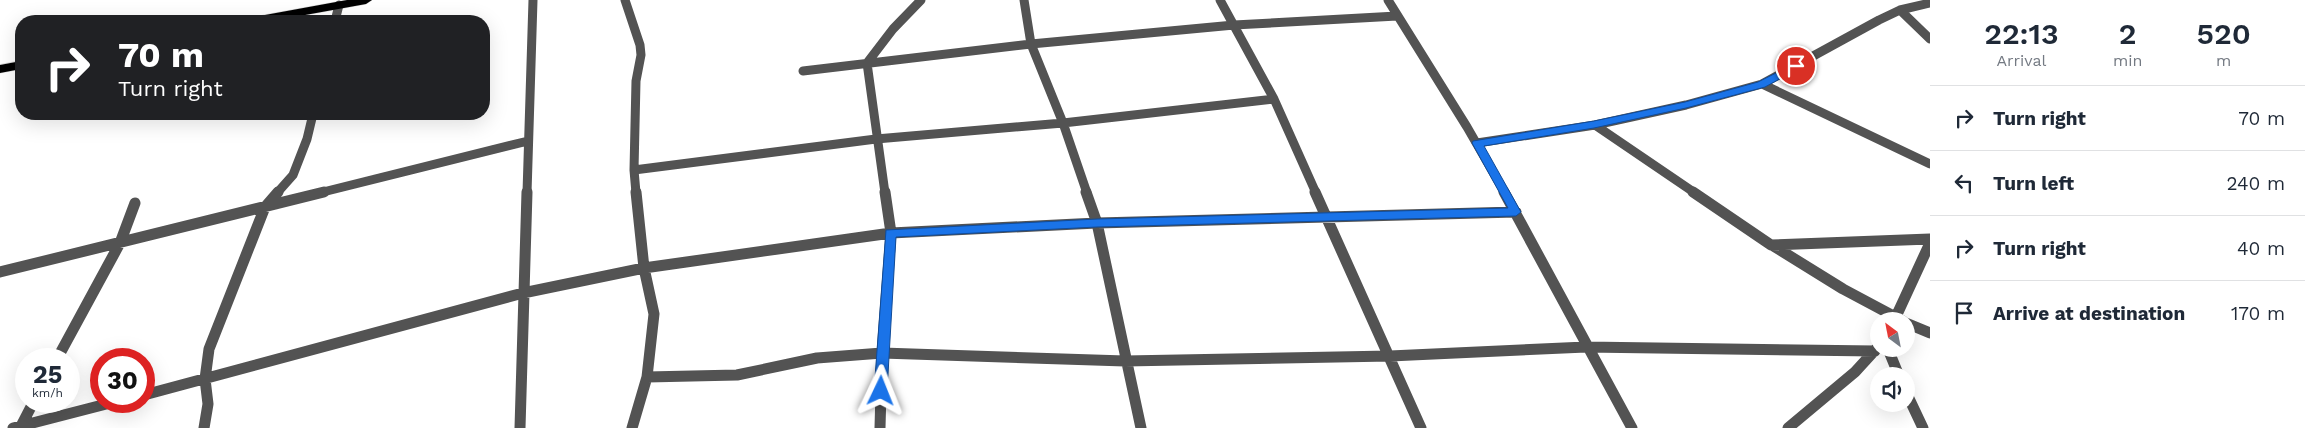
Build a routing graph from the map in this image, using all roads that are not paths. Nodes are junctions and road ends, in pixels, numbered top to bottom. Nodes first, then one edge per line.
1 (366, 0) edge
2 (533, 0) edge
3 (625, 0) edge
4 (921, 0) edge
5 (1024, 0) edge
6 (1220, 0) edge
7 (1388, 0) edge
8 (1930, 3) edge
9 (339, 5) junction
10 (1900, 10) junction
11 (286, 15) edge
12 (336, 15) edge
13 (1397, 16) junction
14 (1234, 25) junction
15 (1930, 39) edge
16 (1031, 44) junction
17 (867, 63) junction
18 (15, 66) edge
19 (0, 69) edge
20 (803, 71) dead end
21 (1762, 84) junction
22 (1274, 99) junction
23 (312, 120) edge
24 (1063, 123) junction
25 (1594, 125) junction
26 (876, 139) junction
27 (528, 141) junction
28 (1477, 143) junction
29 (1930, 164) edge
30 (634, 170) junction
31 (135, 204) dead end
32 (265, 207) junction
33 (1516, 212) junction
34 (1327, 217) junction
35 (1097, 223) junction
36 (890, 233) junction
37 (1930, 241) edge
38 (120, 242) junction
39 (1771, 245) junction
40 (644, 268) junction
41 (0, 272) edge
42 (523, 293) junction
43 (1885, 312) edge
44 (1903, 312) edge
45 (1915, 327) edge
46 (1930, 333) edge
47 (1586, 347) junction
48 (63, 348) edge
49 (1870, 349) edge
50 (882, 353) junction
51 (1390, 356) junction
52 (1870, 356) edge
53 (1126, 361) junction
54 (647, 377) junction
55 (205, 379) junction
56 (155, 392) edge
57 (90, 409) edge
58 (1915, 411) edge
59 (27, 413) edge
60 (18, 428) edge
61 (204, 428) edge
62 (520, 428) edge
63 (632, 428) edge
64 (880, 428) edge
65 (1141, 428) edge
66 (1421, 428) edge
67 (1632, 428) edge
68 (1788, 428) edge
69 (1923, 428) edge

1 - 9 highway
2 - 27 street
3 - 30 street
4 - 17 street
5 - 16 street
6 - 14 street
7 - 13 street
8 - 10 street
9 - 11 highway
9 - 12 street
10 - 15 street
10 - 21 street
13 - 14 street
13 - 28 street
14 - 16 street
14 - 22 street
16 - 17 street
16 - 24 street
17 - 20 street
17 - 26 street
18 - 19 highway
21 - 25 street
21 - 29 street
22 - 24 street
22 - 34 street
23 - 32 street
24 - 26 street
24 - 35 street
25 - 28 street
25 - 39 street
26 - 30 street
26 - 36 street
27 - 32 street
27 - 42 street
28 - 33 street
30 - 40 street
31 - 38 street
32 - 38 street
32 - 55 street
33 - 34 street
33 - 47 street
34 - 35 street
34 - 51 street
35 - 36 street
35 - 53 street
36 - 40 street
36 - 50 street
37 - 39 street
37 - 44 street
38 - 41 street
38 - 48 street
39 - 43 street
40 - 42 street
40 - 54 street
42 - 55 street
42 - 62 street
45 - 46 street
47 - 49 street
47 - 51 street
47 - 67 street
50 - 53 street
50 - 54 street
50 - 64 street
51 - 53 street
51 - 66 street
52 - 68 street
53 - 65 street
54 - 63 street
55 - 56 street
55 - 61 street
57 - 60 street
58 - 69 street
59 - 60 street

